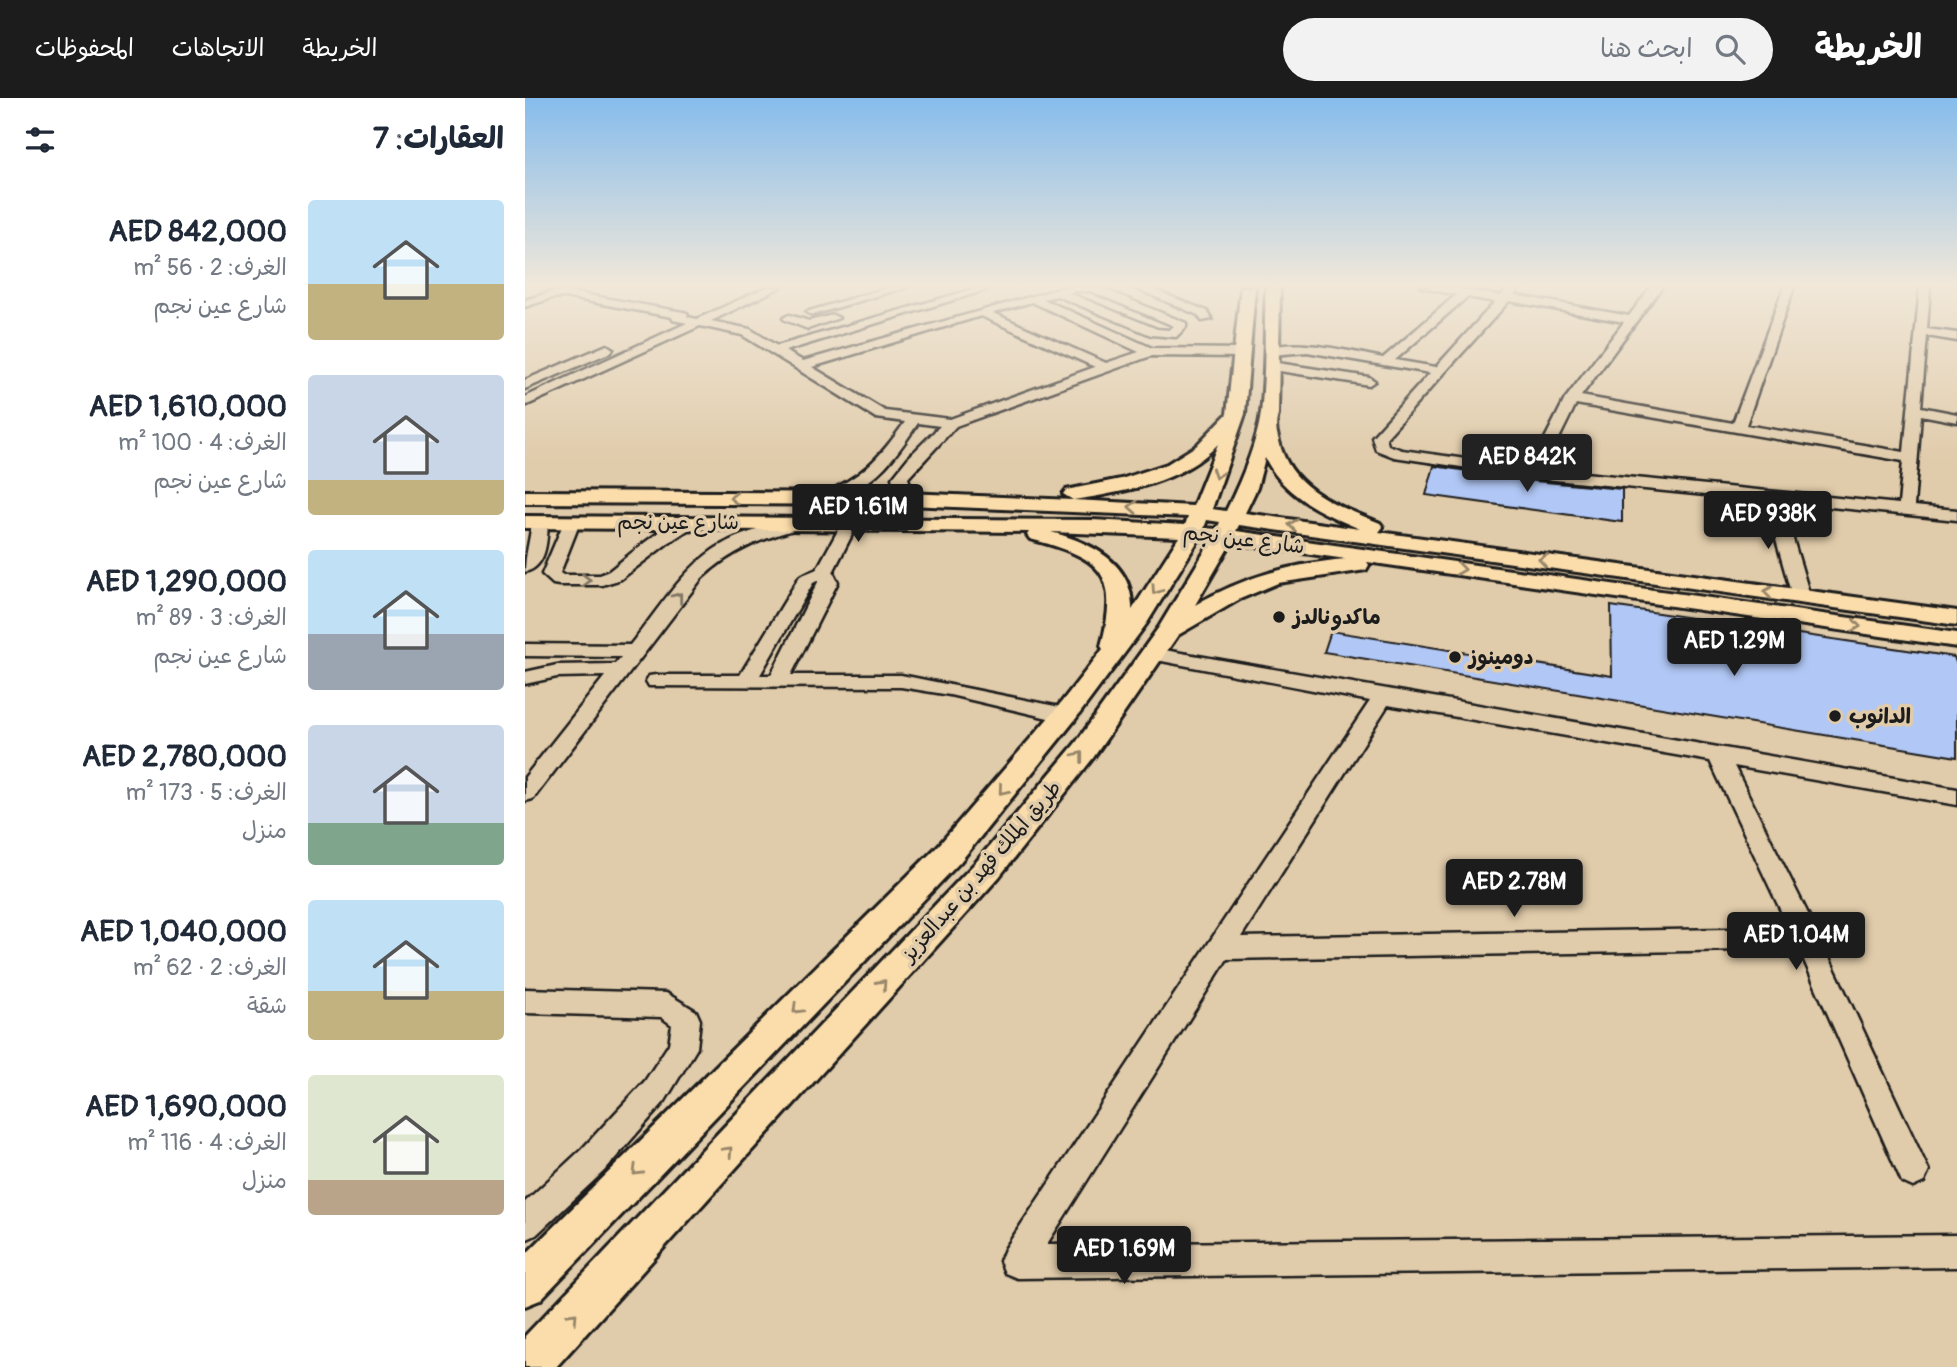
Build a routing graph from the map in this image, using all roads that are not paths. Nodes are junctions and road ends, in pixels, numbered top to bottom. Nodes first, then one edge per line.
1 (614, 346) dead end
2 (648, 346) edge
3 (769, 346) edge
4 (788, 346) edge
5 (867, 346) edge
6 (1058, 346) edge
7 (1137, 346) edge
8 (1244, 346) edge
9 (1271, 346) edge
10 (1402, 346) edge
11 (1461, 346) edge
12 (1612, 346) edge
13 (1768, 346) edge
14 (1920, 346) edge
15 (775, 350) junction
16 (1150, 352) junction
17 (1244, 353) junction
18 (1271, 358) junction
19 (1385, 362) junction
20 (801, 366) junction
21 (1106, 368) junction
22 (1438, 371) junction
23 (1369, 381) dead end
24 (525, 385) edge
25 (1572, 399) junction
26 (525, 402) edge
27 (1915, 410) junction
28 (1236, 414) junction
29 (1957, 418) edge
30 (914, 419) junction
31 (951, 423) junction
32 (1266, 425) junction
33 (1738, 428) junction
34 (1911, 458) junction
35 (1535, 474) junction
36 (1772, 496) junction
37 (525, 497) edge
38 (824, 499) junction
39 (907, 499) junction
40 (1005, 502) junction
41 (1906, 509) junction
42 (1957, 515) edge
43 (533, 522) edge
44 (572, 522) junction
45 (692, 522) junction
46 (801, 523) junction
47 (851, 523) junction
48 (977, 524) junction
49 (1213, 525) junction
50 (1411, 552) junction
51 (525, 567) edge
52 (824, 572) junction
53 (1801, 596) junction
54 (817, 605) junction
55 (791, 606) junction
56 (1957, 618) edge
57 (773, 637) junction
58 (800, 637) junction
59 (1957, 640) edge
60 (1162, 642) junction
61 (525, 650) edge
62 (636, 651) junction
63 (1111, 653) junction
64 (621, 670) junction
65 (525, 678) edge
66 (747, 680) junction
67 (778, 680) junction
68 (656, 681) dead end
69 (1383, 697) junction
70 (1065, 715) junction
71 (1717, 754) junction
72 (525, 793) edge
73 (1957, 797) edge
74 (1807, 937) junction
75 (1222, 948) junction
76 (525, 1002) edge
77 (1913, 1171) dead end
78 (525, 1224) edge
79 (1957, 1251) edge
80 (525, 1285) edge
81 (526, 1367) edge

1 - 24 street
2 - 26 street
3 - 15 street
4 - 15 street
5 - 20 street
6 - 21 street
7 - 16 street
8 - 17 main road, طريق الملك فهد بن عبدالعزيز
9 - 18 main road, طريق الملك فهد بن عبدالعزيز
10 - 19 street
11 - 22 street
12 - 25 street
13 - 33 street
14 - 27 street
15 - 20 street
16 - 17 street
16 - 21 street
17 - 28 main road, طريق الملك فهد بن عبدالعزيز
18 - 19 street
18 - 23 street
18 - 32 main road, طريق الملك فهد بن عبدالعزيز
19 - 22 street
20 - 30 street
21 - 31 street
22 - 35 street
25 - 33 street
25 - 35 street
27 - 29 street
27 - 34 street
28 - 40 main road
28 -> 49 main road, طريق الملك فهد بن عبدالعزيز
30 - 31 street
30 - 38 street
31 - 39 street
32 - 49 main road, طريق الملك فهد بن عبدالعزيز
32 - 50 main road
33 - 34 street
34 - 41 street
35 - 36 street
36 - 41 street
36 - 53 street
38 -> 37 main road, شارع عين نجم
38 - 39 main road, شارع عين نجم
39 - 40 main road, شارع عين نجم
49 -> 40 main road, شارع عين نجم
41 - 42 street
43 - 44 main road, شارع عين نجم
43 - 51 street
44 - 45 main road, شارع عين نجم
44 -> 45 street
45 - 46 main road, شارع عين نجم
46 - 47 main road, شارع عين نجم
62 -> 46 street
47 - 48 main road, شارع عين نجم
47 - 52 street
48 - 49 main road, شارع عين نجم
48 - 63 main road
49 - 50 main road, شارع عين نجم
49 - 60 main road, طريق الملك فهد بن عبدالعزيز
49 -> 63 main road, طريق الملك فهد بن عبدالعزيز
53 -> 50 main road, شارع عين نجم
50 -> 59 main road, شارع عين نجم
50 - 60 main road
52 - 54 street
52 - 55 street
53 - 56 main road, شارع عين نجم
54 - 55 street
54 - 58 street
55 - 57 street
57 - 58 street
57 - 66 street
58 - 67 street
60 - 69 street
81 -> 60 main road, طريق الملك فهد بن عبدالعزيز
61 - 62 street
62 - 64 street
63 - 70 main road, طريق الملك فهد بن عبدالعزيز
64 - 65 street
64 - 72 street
66 - 67 street
66 - 68 street
67 - 70 street
69 - 71 street
69 - 75 street
70 -> 80 main road, طريق الملك فهد بن عبدالعزيز
71 - 73 street
71 - 74 street
74 - 75 street
74 - 77 street
75 - 79 street
76 - 78 street

